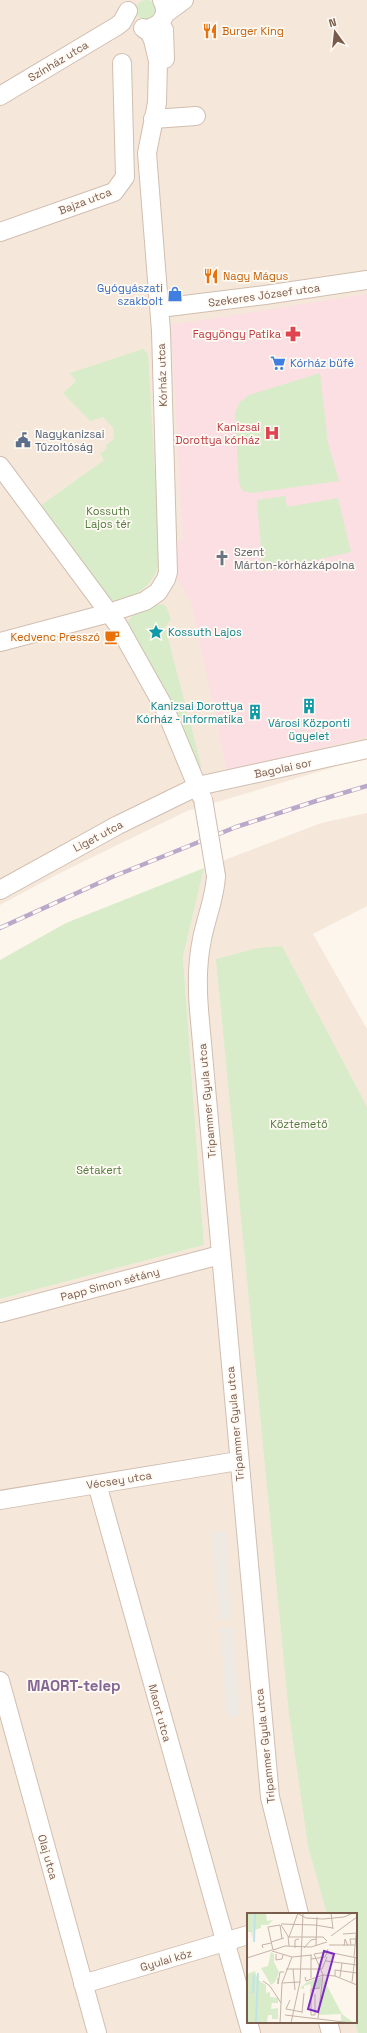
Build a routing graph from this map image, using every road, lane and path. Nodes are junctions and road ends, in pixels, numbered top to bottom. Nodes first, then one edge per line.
1 (184, 0) edge
2 (162, 12) edge
3 (134, 16) edge
4 (122, 63) dead end
5 (0, 96) edge
6 (155, 111) junction
7 (196, 116) dead end
8 (0, 232) edge
9 (367, 280) edge
10 (160, 308) junction
11 (0, 466) edge
12 (109, 613) junction
13 (0, 642) edge
14 (367, 749) edge
15 (200, 792) junction
16 (0, 890) edge
17 (220, 1255) junction
18 (0, 1313) edge
19 (238, 1461) junction
20 (97, 1484) junction
21 (0, 1500) edge
22 (0, 1681) edge
23 (299, 1913) edge
24 (247, 1935) edge
25 (225, 1942) junction
26 (83, 1984) junction
27 (247, 2019) edge
28 (248, 2023) edge
29 (328, 2023) edge
30 (96, 2033) edge
31 (251, 2033) edge
32 (331, 2033) edge

1 - 2 street, Színház utca
2 - 3 street, Színház utca
2 - 6 street, Kórház utca
3 - 5 street, Színház utca
3 - 6 street, Kórház utca
4 - 8 street, Bajza utca
6 - 7 street
6 - 10 street, Kórház utca
9 - 10 street, Szekeres József utca
10 - 12 street, Kórház utca
11 - 12 street
12 - 13 street, Kórház utca
12 - 15 street
14 - 15 street, Bagolai sor
15 - 16 street, Liget utca
15 - 17 street, Tripammer Gyula utca, bridge
17 - 18 street, Papp Simon sétány
17 - 19 street, Tripammer Gyula utca
19 - 20 street, Vécsey utca
19 - 23 street, Tripammer Gyula utca
20 - 21 street, Vécsey utca
20 - 25 street, Maort utca
22 - 26 street, Olaj utca
24 - 25 street, Gyulai köz
25 - 26 street, Gyulai köz
25 - 27 street
26 - 30 street, Olaj utca
28 - 31 street
29 - 32 street

